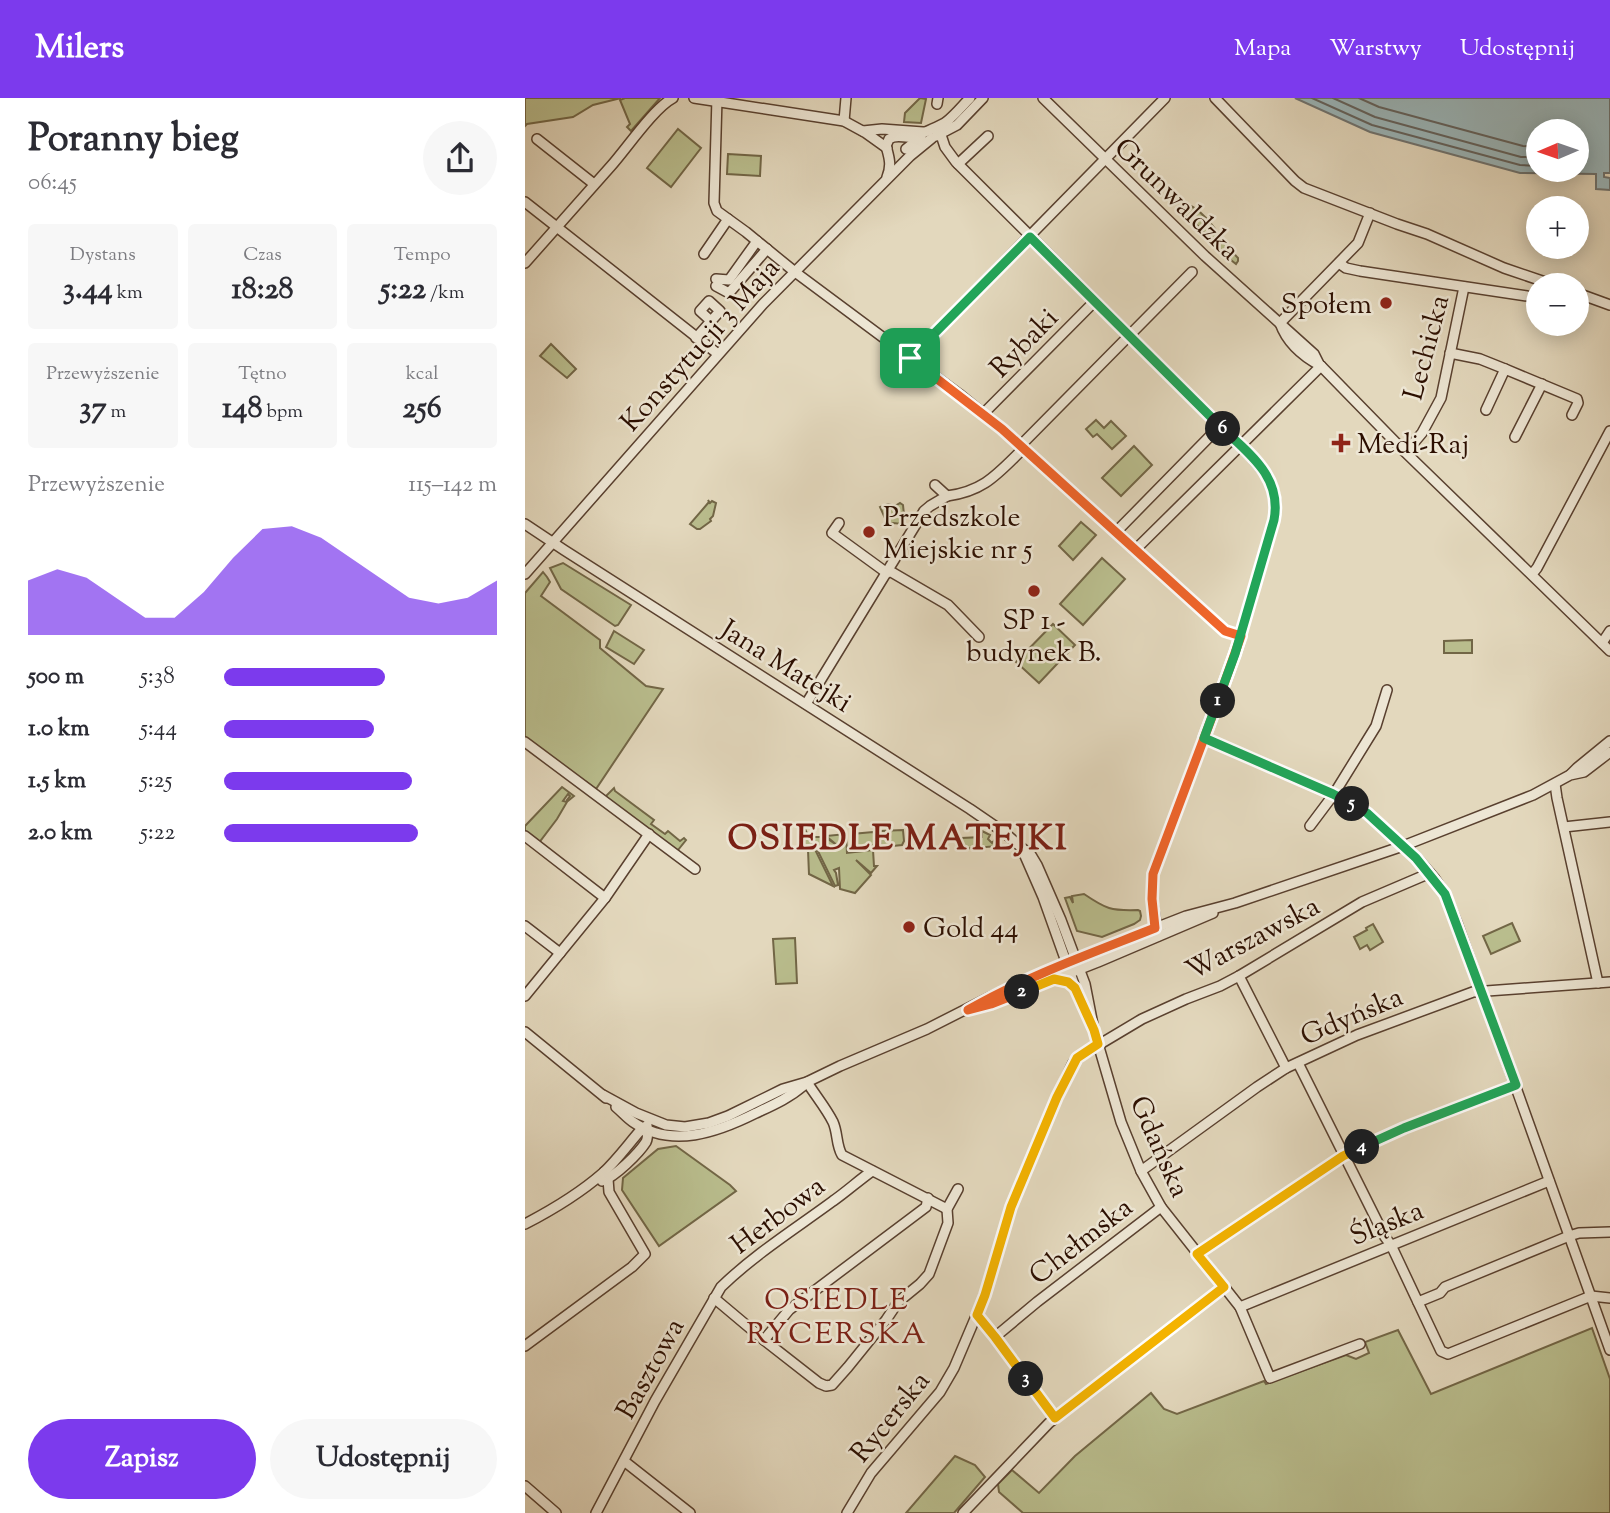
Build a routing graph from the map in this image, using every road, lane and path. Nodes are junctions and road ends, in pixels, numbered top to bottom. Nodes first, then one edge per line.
1 (673, 98) edge
2 (694, 98) edge
3 (845, 98) edge
4 (970, 98) edge
5 (983, 98) edge
6 (1165, 98) edge
7 (1215, 98) edge
8 (717, 100) edge
9 (1043, 100) edge
10 (844, 121) junction
11 (865, 132) junction
12 (923, 132) junction
13 (937, 136) junction
14 (988, 136) dead end
15 (898, 137) junction
16 (537, 139) dead end
17 (888, 150) junction
18 (904, 152) junction
19 (1108, 157) junction
20 (958, 164) junction
21 (898, 168) junction
22 (885, 182) junction
23 (594, 184) junction
24 (525, 202) edge
25 (1370, 213) junction
26 (728, 219) junction
27 (557, 226) junction
28 (1030, 237) junction
29 (757, 242) junction
30 (767, 250) junction
31 (704, 254) dead end
32 (525, 263) edge
33 (1339, 263) junction
34 (795, 272) junction
35 (1192, 272) dead end
36 (1526, 276) edge
37 (1464, 287) junction
38 (1526, 296) edge
39 (1589, 297) edge
40 (1095, 301) junction
41 (1610, 305) edge
42 (711, 321) dead end
43 (1280, 323) junction
44 (1129, 336) junction
45 (696, 338) junction
46 (1450, 353) junction
47 (718, 354) junction
48 (910, 358) junction
49 (1321, 366) junction
50 (1505, 369) junction
51 (1542, 384) junction
52 (1486, 410) dead end
53 (983, 414) junction
54 (1572, 415) dead end
55 (1220, 426) junction
56 (1255, 432) junction
57 (1610, 432) edge
58 (1515, 437) dead end
59 (1241, 446) junction
60 (1022, 447) junction
61 (1406, 452) junction
62 (1252, 458) junction
63 (935, 485) dead end
64 (952, 496) junction
65 (839, 523) dead end
66 (525, 524) edge
67 (1116, 532) junction
68 (553, 542) junction
69 (1135, 550) junction
70 (887, 571) junction
71 (525, 574) edge
72 (1532, 574) junction
73 (1610, 631) edge
74 (1241, 636) junction
75 (979, 637) dead end
76 (1602, 643) junction
77 (1610, 652) edge
78 (1387, 690) dead end
79 (806, 704) junction
80 (1204, 738) junction
81 (1610, 741) edge
82 (525, 742) edge
83 (1610, 752) edge
84 (1570, 775) junction
85 (1555, 784) junction
86 (1333, 794) junction
87 (1610, 822) edge
88 (1310, 826) dead end
89 (1564, 827) junction
90 (649, 834) junction
91 (525, 836) edge
92 (1403, 846) junction
93 (1021, 848) junction
94 (695, 869) dead end
95 (1430, 873) junction
96 (605, 898) junction
97 (525, 926) edge
98 (1156, 932) junction
99 (1070, 944) junction
100 (1060, 948) junction
101 (1094, 952) junction
102 (560, 953) junction
103 (1076, 959) junction
104 (1098, 962) junction
105 (1066, 963) junction
106 (1074, 971) junction
107 (1052, 975) junction
108 (1239, 976) junction
109 (1610, 982) edge
110 (1598, 983) junction
111 (1080, 986) junction
112 (1482, 992) junction
113 (525, 996) edge
114 (525, 1032) edge
115 (1098, 1044) junction
116 (1298, 1063) junction
117 (1286, 1068) junction
118 (807, 1083) junction
119 (1516, 1085) junction
120 (603, 1095) junction
121 (632, 1121) junction
122 (648, 1124) junction
123 (663, 1135) junction
124 (632, 1141) junction
125 (645, 1144) junction
126 (1343, 1156) junction
127 (872, 1171) junction
128 (1141, 1171) junction
129 (606, 1176) junction
130 (1549, 1181) junction
131 (958, 1189) dead end
132 (928, 1198) junction
133 (1161, 1207) junction
134 (947, 1209) junction
135 (525, 1224) edge
136 (1610, 1232) edge
137 (1569, 1236) junction
138 (1391, 1245) junction
139 (1197, 1254) junction
140 (1224, 1287) junction
141 (1591, 1296) junction
142 (714, 1298) junction
143 (1610, 1298) edge
144 (1418, 1302) junction
145 (1240, 1307) junction
146 (977, 1315) junction
147 (995, 1337) junction
148 (764, 1340) junction
149 (1360, 1344) dead end
150 (525, 1346) edge
151 (1610, 1350) edge
152 (1055, 1418) junction
153 (624, 1461) junction
154 (525, 1486) edge
155 (556, 1513) edge
156 (596, 1513) edge
157 (690, 1513) edge
158 (848, 1513) edge
159 (963, 1513) edge

1 - 23 street
2 - 8 street
3 - 10 street
4 - 12 street
5 - 13 street
6 - 19 street
7 - 25 street
8 - 10 street
8 - 26 street
9 - 19 street, Grunwaldzka
10 - 11 street
11 - 12 street
11 - 15 street
11 - 17 street
12 - 15 street
13 - 18 street
13 - 20 street
13 - 21 street
14 - 20 street
15 - 17 street
15 - 18 street
16 - 23 street
17 - 18 street
17 - 22 street
18 - 21 street, Konstytucji 3 Maja
19 - 28 street
19 - 43 street, Grunwaldzka
20 - 28 street
21 - 22 street, Konstytucji 3 Maja
22 - 34 street, Konstytucji 3 Maja
23 - 27 street
24 - 27 street
25 - 33 street
25 - 36 street
26 - 29 street
26 - 31 street
27 - 32 street
27 - 45 street
28 - 40 street
28 - 48 street
29 - 30 street
29 - 30 street
30 - 34 street
33 - 37 street
33 - 43 street
34 - 47 street, Konstytucji 3 Maja
34 - 48 street
35 - 44 street
37 - 38 street
37 - 46 street, Lechicka
39 - 41 street
40 - 44 street
40 - 53 street, Rybaki
42 - 45 street
43 - 49 street, Grunwaldzka
44 - 55 street
44 - 60 street
45 - 47 street
46 - 50 street
46 - 61 street, Lechicka
47 - 68 street, Konstytucji 3 Maja
48 - 53 street
49 - 56 street
49 - 61 street, Grunwaldzka
50 - 51 street
50 - 52 street
51 - 54 street
51 - 58 street
53 - 60 street
55 - 59 street
55 - 67 street
56 - 59 street
56 - 62 street
57 - 72 street
59 - 62 street
59 - 69 street
60 - 64 street
60 - 67 street
61 - 72 street, Grunwaldzka
62 - 74 street
63 - 64 street
64 - 70 street
65 - 70 street
66 - 68 street, Jana Matejki
67 - 69 street
68 - 71 street, Konstytucji 3 Maja
68 - 79 street, Jana Matejki
69 - 74 street
70 - 75 street
70 - 79 street
72 - 76 street, Grunwaldzka
73 - 76 street
74 - 80 street
76 - 77 street, Grunwaldzka
78 - 86 street
79 - 93 street, Jana Matejki
80 - 86 street
80 - 98 street
81 - 84 street
82 - 90 street
83 - 84 street
84 - 85 street
85 - 89 street
85 - 92 street
86 - 88 street
86 - 92 street
87 - 89 street
89 - 110 street
90 - 94 street
90 - 96 street
91 - 96 street
92 - 95 street
92 - 98 street
93 - 99 street, Jana Matejki
93 - 100 street, Jana Matejki
95 - 108 street, Warszawska
95 - 112 street
96 - 102 street
97 - 102 street
98 - 101 street
98 - 104 street
99 - 101 street
99 - 103 street, Jana Matejki
100 - 105 street, Jana Matejki
100 - 107 street
101 - 103 street
102 - 113 street
103 - 105 street
103 - 106 street, Gdańska
104 - 106 street
104 - 111 street
105 - 106 street, Jana Matejki
105 - 107 street
106 - 107 street
106 - 111 street, Gdańska
107 - 111 street
107 - 118 street
108 - 115 street, Warszawska
108 - 117 street
109 - 110 street, Gdyńska
110 - 112 street, Gdyńska
111 - 115 street, Gdańska
112 - 116 street, Gdyńska
112 - 119 street
114 - 120 street
115 - 128 street, Gdańska
115 - 146 street, Rycerska
116 - 117 street, Gdyńska
116 - 126 street
117 - 128 street, Gdyńska
118 - 122 street
118 - 123 street
118 - 127 street
119 - 126 street
119 - 130 street
120 - 121 street
120 - 122 street
121 - 122 street
121 - 124 street
122 - 123 street
122 - 124 street
122 - 125 street
123 - 125 street
124 - 129 street
125 - 129 street
126 - 138 street
126 - 139 street
127 - 132 street
127 - 142 street, Herbowa
128 - 133 street, Gdańska
129 - 135 street
129 - 150 street
130 - 137 street
130 - 138 street, Śląska
131 - 134 street
132 - 134 street
132 - 148 street
133 - 139 street, Gdańska
133 - 147 street, Chełmska
134 - 148 street
136 - 137 street
137 - 141 street
137 - 144 street
138 - 144 street
138 - 145 street, Śląska
139 - 140 street, Gdańska
140 - 145 street, Gdańska
140 - 152 street
141 - 143 street
141 - 144 street
141 - 151 street
142 - 148 street
142 - 153 street, Basztowa
145 - 149 street, Gdańska
146 - 147 street
146 - 158 street, Rycerska
147 - 152 street
152 - 159 street
153 - 156 street, Basztowa
153 - 157 street, Basztowa
154 - 155 street

